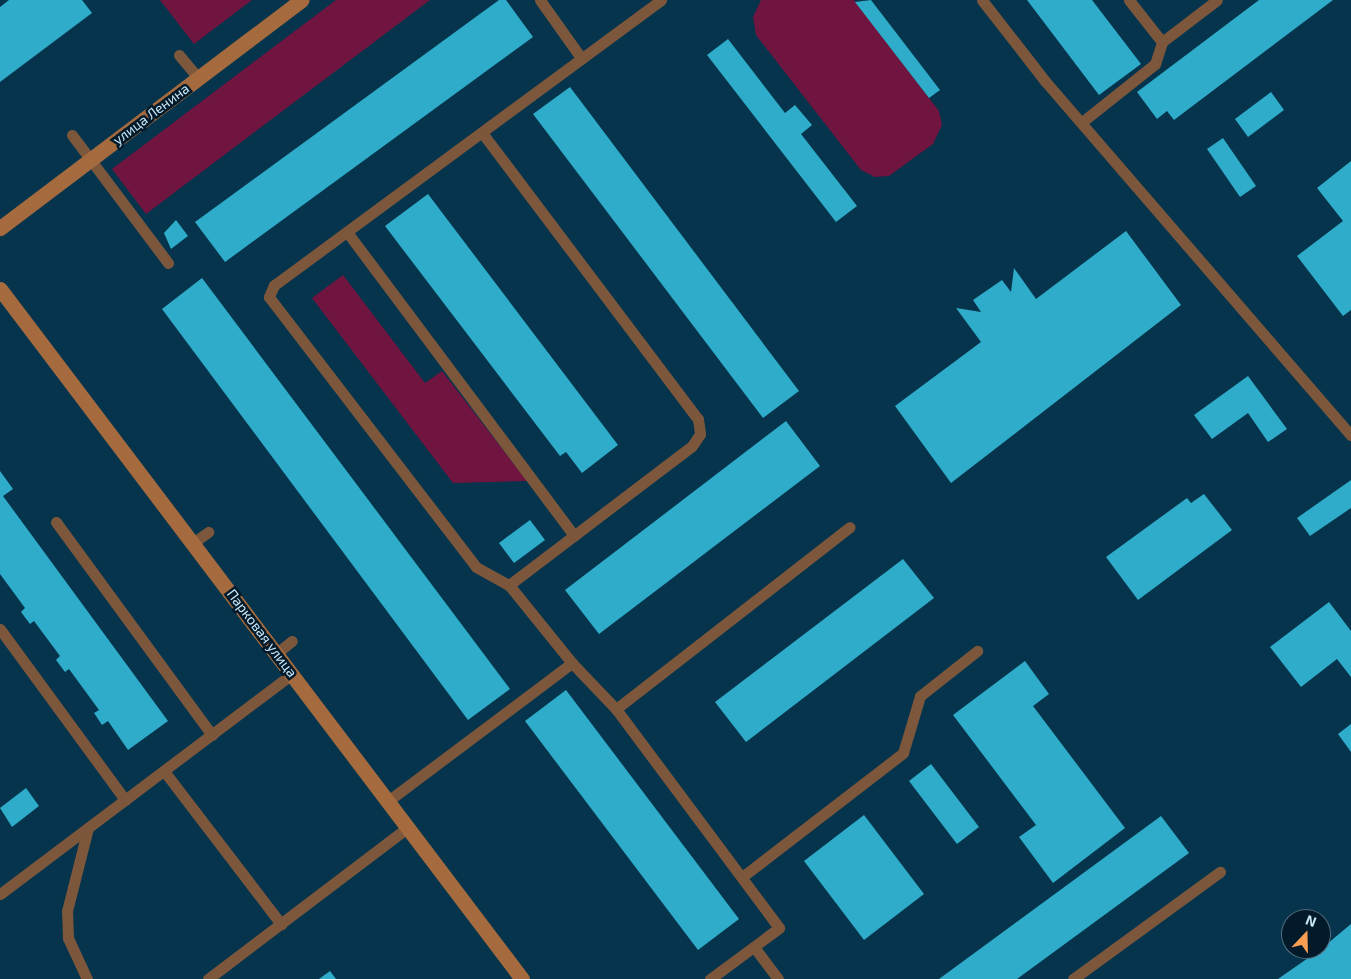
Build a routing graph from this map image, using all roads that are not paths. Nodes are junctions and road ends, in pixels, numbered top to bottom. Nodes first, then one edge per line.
1 (302, 0) edge
2 (540, 0) edge
3 (661, 0) edge
4 (982, 0) edge
5 (1130, 0) edge
6 (1217, 0) edge
7 (1162, 42) junction
8 (179, 55) dead end
9 (582, 59) junction
10 (198, 78) junction
11 (1082, 122) junction
12 (483, 134) junction
13 (72, 136) dead end
14 (91, 159) junction
15 (0, 228) edge
16 (347, 232) junction
17 (168, 264) dead end
18 (0, 289) edge
19 (1351, 436) edge
20 (56, 522) dead end
21 (850, 527) dead end
22 (208, 532) dead end
23 (574, 536) junction
24 (193, 543) junction
25 (509, 585) junction
26 (0, 629) edge
27 (292, 641) dead end
28 (977, 651) dead end
29 (276, 653) junction
30 (572, 663) junction
31 (292, 674) junction
32 (616, 709) junction
33 (212, 735) junction
34 (164, 771) junction
35 (125, 800) junction
36 (388, 801) junction
37 (408, 827) junction
38 (88, 828) junction
39 (1220, 872) dead end
40 (742, 877) junction
41 (0, 894) edge
42 (281, 924) junction
43 (754, 947) junction
44 (212, 978) edge
45 (87, 979) edge
46 (522, 979) edge
47 (710, 979) edge
48 (778, 979) edge
49 (1074, 979) edge

1 - 10 main road, улица Ленина
2 - 9 lane
3 - 9 lane
4 - 11 lane
5 - 7 lane
6 - 7 lane
7 - 11 lane
8 - 10 lane
9 - 12 lane
10 - 14 main road, улица Ленина
11 - 19 lane
12 - 16 lane
12 - 23 lane
13 - 14 lane
14 - 15 main road, улица Ленина
14 - 17 lane
16 - 23 lane
16 - 25 lane
18 - 24 main road, Парковая улица
20 - 33 lane
21 - 32 lane
22 - 24 lane
23 - 25 lane
24 - 29 main road, Парковая улица
25 - 30 lane
26 - 35 lane
27 - 29 lane
28 - 40 lane
29 - 31 main road, Парковая улица
30 - 32 lane
30 - 36 lane
31 - 33 lane
31 - 36 main road, Парковая улица
32 - 40 lane
33 - 34 lane
34 - 35 lane
34 - 42 lane
35 - 38 lane
36 - 37 main road, Парковая улица
37 - 42 lane
37 - 46 main road, Парковая улица
38 - 41 lane
38 - 45 lane
39 - 49 lane
40 - 43 lane
42 - 44 lane
43 - 47 lane
43 - 48 lane

